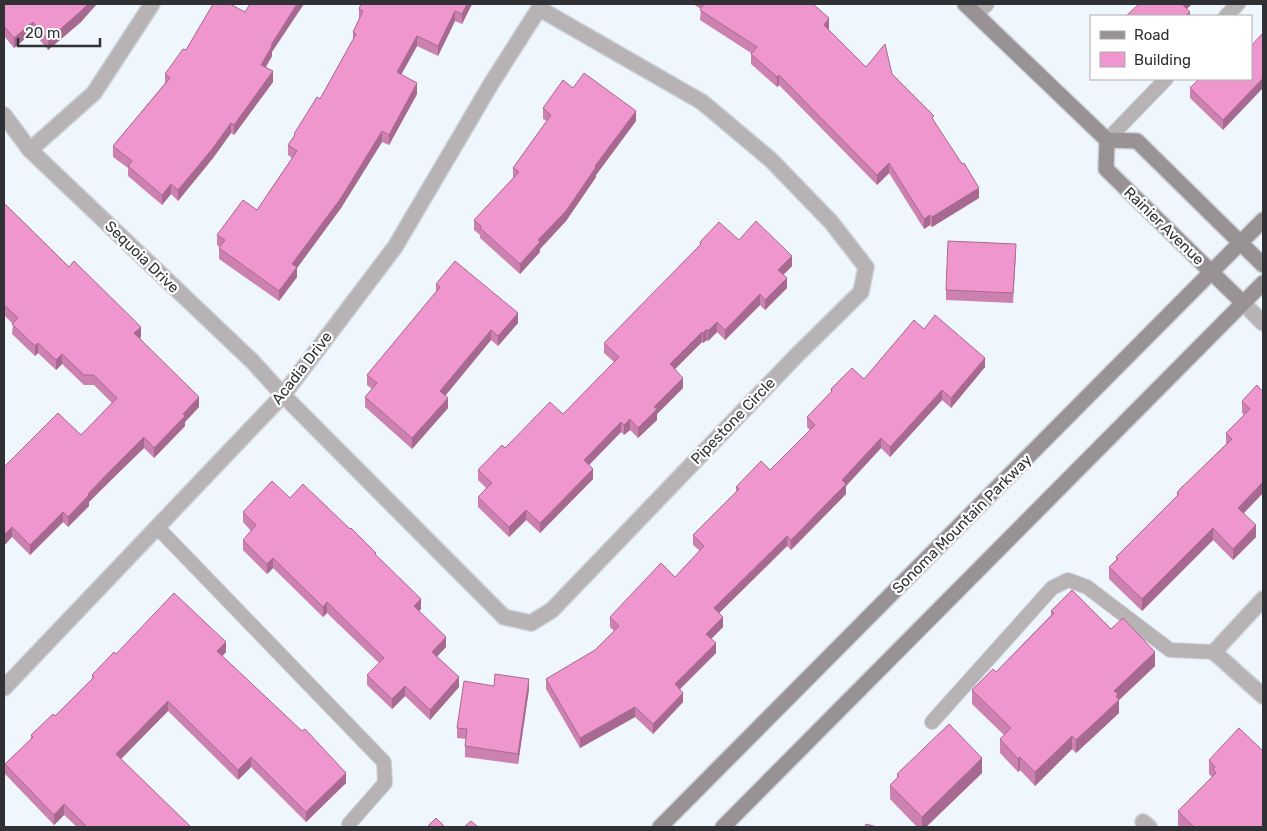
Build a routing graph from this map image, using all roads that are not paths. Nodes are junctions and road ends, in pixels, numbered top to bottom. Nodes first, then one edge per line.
1 (152, 4) edge
2 (965, 4) edge
3 (1238, 4) edge
4 (541, 6) edge
5 (982, 9) edge
6 (1227, 15) edge
7 (1165, 80) edge
8 (4, 115) edge
9 (1107, 140) junction
10 (30, 150) junction
11 (1263, 220) edge
12 (1241, 243) junction
13 (1263, 265) edge
14 (1213, 273) junction
15 (1263, 283) edge
16 (1243, 303) junction
17 (1263, 322) edge
18 (283, 395) junction
19 (157, 527) junction
20 (1263, 599) edge
21 (1214, 652) junction
22 (4, 688) edge
23 (1263, 696) edge
24 (932, 722) dead end
25 (349, 824) dead end
26 (660, 827) edge
27 (723, 827) edge

1 - 10 street
2 - 5 main road
3 - 6 lane
4 - 18 street, Acadia Drive
4 - 18 street, Pipestone Circle
5 - 9 main road
7 - 9 lane
8 - 10 street, Sequoia Drive
9 - 12 main road
9 - 14 main road, Rainier Avenue
10 - 18 street, Sequoia Drive
11 - 12 main road, Sonoma Mountain Parkway
12 - 13 main road
12 - 14 main road, Sonoma Mountain Parkway
14 - 16 main road, Rainier Avenue
14 - 26 main road, Sonoma Mountain Parkway
15 - 16 main road
16 - 17 street
16 - 27 main road
18 - 19 street, Acadia Drive
19 - 22 street, Acadia Drive
19 - 25 lane
20 - 21 street
21 - 23 street
21 - 24 lane

